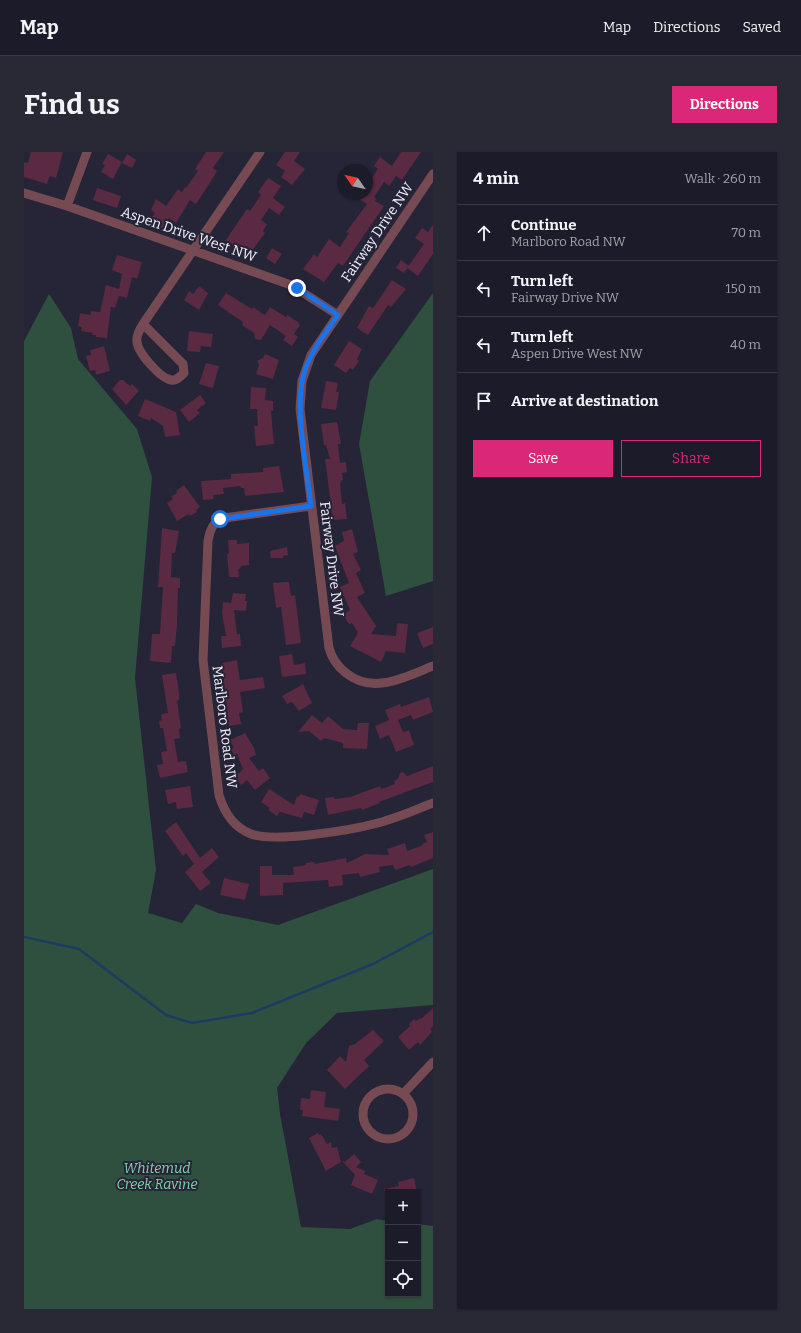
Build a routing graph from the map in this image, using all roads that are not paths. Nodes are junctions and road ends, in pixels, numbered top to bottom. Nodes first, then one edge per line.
1 (87, 152) edge
2 (260, 152) edge
3 (433, 174) edge
4 (24, 193) edge
5 (67, 206) junction
6 (193, 250) junction
7 (338, 315) junction
8 (143, 324) junction
9 (311, 506) junction
10 (433, 666) edge
11 (433, 803) edge
12 (433, 1062) edge
13 (402, 1094) junction

1 - 5 street
2 - 6 street
3 - 7 street, Fairway Drive NW
4 - 5 street, Aspen Drive West NW
5 - 6 street, Aspen Drive West NW
6 - 7 street, Aspen Drive West NW
6 - 8 street
7 - 9 street, Fairway Drive NW
8 - 8 street
9 - 10 street, Fairway Drive NW
9 - 11 street, Marlboro Road NW
12 - 13 street
13 - 13 street

